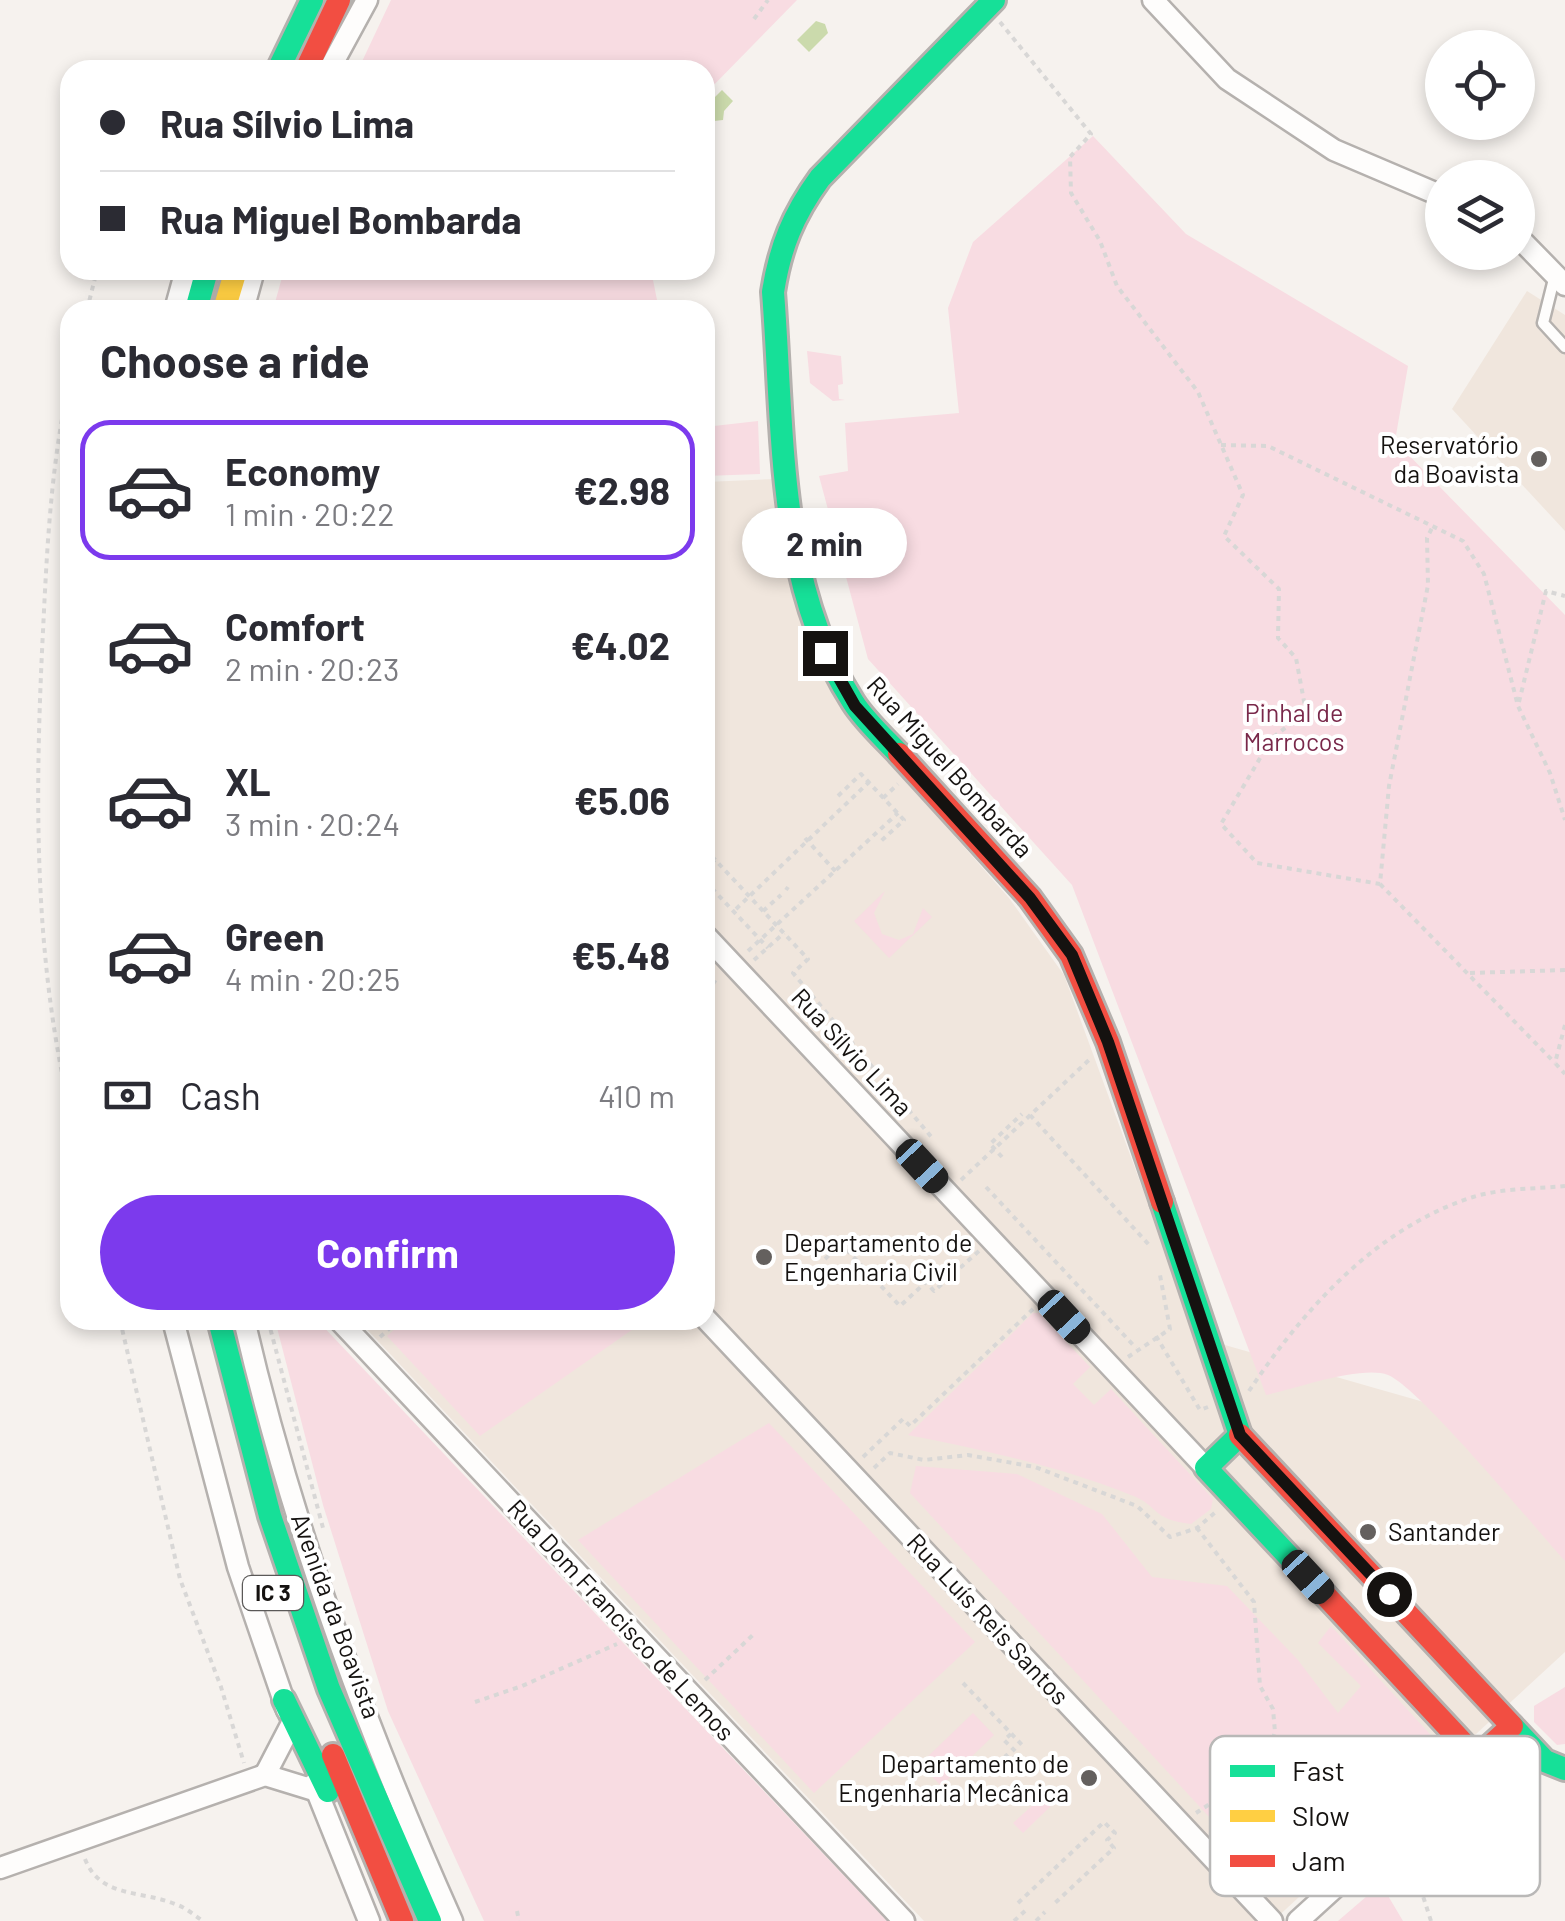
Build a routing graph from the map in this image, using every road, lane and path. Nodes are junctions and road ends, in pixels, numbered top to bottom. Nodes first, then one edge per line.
1 (312, 0) edge
2 (340, 0) edge
3 (367, 0) edge
4 (768, 0) edge
5 (1154, 0) edge
6 (991, 4) edge
7 (754, 19) dead end
8 (283, 60) edge
9 (311, 60) edge
10 (334, 60) edge
11 (1425, 189) edge
12 (1535, 254) edge
13 (1560, 280) edge
14 (1565, 347) edge
15 (1221, 445) junction
16 (60, 452) edge
17 (1432, 528) junction
18 (1565, 596) edge
19 (1518, 706) junction
20 (869, 782) junction
21 (838, 796) dead end
22 (898, 813) junction
23 (1565, 820) edge
24 (806, 839) junction
25 (881, 841) dead end
26 (715, 861) edge
27 (836, 872) junction
28 (743, 878) dead end
29 (737, 883) junction
30 (1380, 884) junction
31 (785, 891) dead end
32 (715, 892) edge
33 (750, 896) junction
34 (736, 909) dead end
35 (764, 911) junction
36 (776, 925) junction
37 (795, 931) dead end
38 (786, 935) junction
39 (760, 940) junction
40 (768, 948) junction
41 (748, 951) dead end
42 (756, 959) dead end
43 (715, 965) edge
44 (1565, 970) edge
45 (1470, 973) junction
46 (1565, 1025) edge
47 (60, 1043) edge
48 (1090, 1058) dead end
49 (1555, 1062) junction
50 (1565, 1074) edge
51 (1022, 1114) dead end
52 (1030, 1115) junction
53 (934, 1140) dead end
54 (994, 1148) junction
55 (1002, 1157) dead end
56 (961, 1169) dead end
57 (966, 1175) junction
58 (1565, 1186) edge
59 (986, 1187) dead end
60 (947, 1193) junction
61 (981, 1249) dead end
62 (1153, 1249) dead end
63 (825, 1259) dead end
64 (1157, 1262) dead end
65 (1036, 1307) dead end
66 (715, 1329) edge
67 (122, 1330) edge
68 (175, 1330) edge
69 (202, 1330) edge
70 (222, 1330) edge
71 (247, 1330) edge
72 (271, 1330) edge
73 (348, 1330) edge
74 (388, 1330) edge
75 (1156, 1336) junction
76 (379, 1338) dead end
77 (1137, 1349) junction
78 (1114, 1371) junction
79 (1230, 1400) junction
80 (1240, 1435) junction
81 (1206, 1468) junction
82 (854, 1476) junction
83 (1223, 1506) dead end
84 (1197, 1528) junction
85 (328, 1544) dead end
86 (634, 1633) junction
87 (755, 1633) dead end
88 (350, 1675) junction
89 (964, 1682) dead end
90 (690, 1694) junction
91 (284, 1700) junction
92 (475, 1702) dead end
93 (291, 1725) junction
94 (1512, 1726) junction
95 (1011, 1734) junction
96 (1274, 1736) edge
97 (1456, 1736) edge
98 (1501, 1736) edge
99 (1521, 1736) edge
100 (1025, 1748) dead end
101 (1005, 1754) dead end
102 (1540, 1757) edge
103 (1565, 1768) edge
104 (257, 1777) junction
105 (317, 1791) junction
106 (1210, 1803) edge
107 (1171, 1814) junction
108 (78, 1840) junction
109 (398, 1846) junction
110 (1210, 1855) edge
111 (373, 1858) junction
112 (0, 1868) edge
113 (1248, 1896) edge
114 (1325, 1896) edge
115 (1423, 1896) edge
116 (1018, 1903) dead end
117 (1055, 1903) dead end
118 (517, 1911) dead end
119 (1025, 1911) dead end
120 (1046, 1912) dead end
121 (203, 1921) edge
122 (370, 1921) edge
123 (402, 1921) edge
124 (430, 1921) edge
125 (452, 1921) edge
126 (518, 1921) edge
127 (904, 1921) edge
128 (1014, 1921) edge
129 (1036, 1921) edge
130 (1272, 1921) edge
131 (1298, 1921) edge
132 (1431, 1921) edge

1 - 8 main road
2 - 9 main road
3 - 10 street
4 - 7 path
5 - 11 street
6 - 15 path
6 - 79 main road, Rua Miguel Bombarda
12 - 13 street
13 - 14 lane
15 - 17 path
15 - 30 path
16 - 47 path
17 - 19 path
17 - 30 path
18 - 19 path
19 - 23 path
20 - 21 path
20 - 22 path
20 - 24 path
22 - 25 path
22 - 27 path
24 - 27 path
24 - 33 path
26 - 29 path
27 - 36 path
28 - 29 path
29 - 33 path
30 - 45 path
31 - 35 path
32 - 39 path
33 - 34 path
33 - 35 path
35 - 36 path
36 - 38 path
36 - 39 path
37 - 38 path
38 - 40 path
38 - 53 path
39 - 40 path
39 - 41 path
40 - 42 path
43 - 60 street, Rua Sílvio Lima
44 - 45 path
45 - 49 path
46 - 49 path
48 - 52 path
49 - 50 path
51 - 54 path
52 - 54 path
52 - 62 path
54 - 55 path
54 - 57 path
56 - 57 path
57 - 60 path
58 - 79 path
59 - 77 path
60 - 78 street, Rua Sílvio Lima
61 - 63 path
64 - 75 path
65 - 82 path
66 - 82 street, Rua Luís Reis Santos
67 - 104 path
68 - 91 street
69 - 111 main road, Avenida da Boavista / IC 3
70 - 109 main road, Avenida da Boavista / IC 3
71 - 88 street, Avenida da Boavista
72 - 85 path
73 - 86 street, Rua Dom Francisco de Lemos
74 - 76 path
75 - 77 path
75 - 79 path
77 - 78 path
78 - 81 street, Rua Sílvio Lima
79 - 80 main road, Rua Miguel Bombarda
80 - 81 main road
80 - 94 main road
81 - 97 main road, Rua Sílvio Lima
82 - 84 path
82 - 107 street, Rua Luís Reis Santos
83 - 84 path
84 - 96 path
86 - 90 street, Rua Dom Francisco de Lemos
86 - 92 path
87 - 90 path
88 - 109 main road
88 - 125 street, Avenida da Boavista
89 - 95 path
90 - 127 street, Rua Dom Francisco de Lemos
91 - 93 street
91 - 111 main road
93 - 104 street
93 - 105 street
94 - 98 main road
94 - 99 main road
95 - 100 path
95 - 101 path
102 - 103 main road
104 - 105 street
104 - 108 street
105 - 122 street
106 - 107 path
107 - 110 street, Rua Luís Reis Santos
108 - 112 street
108 - 121 path
109 - 124 main road, Avenida da Boavista / IC 3
111 - 123 main road, Avenida da Boavista / IC 3
113 - 130 street, Rua Luís Reis Santos
114 - 131 street
115 - 132 path
116 - 117 path
118 - 126 path
119 - 128 path
120 - 129 path

